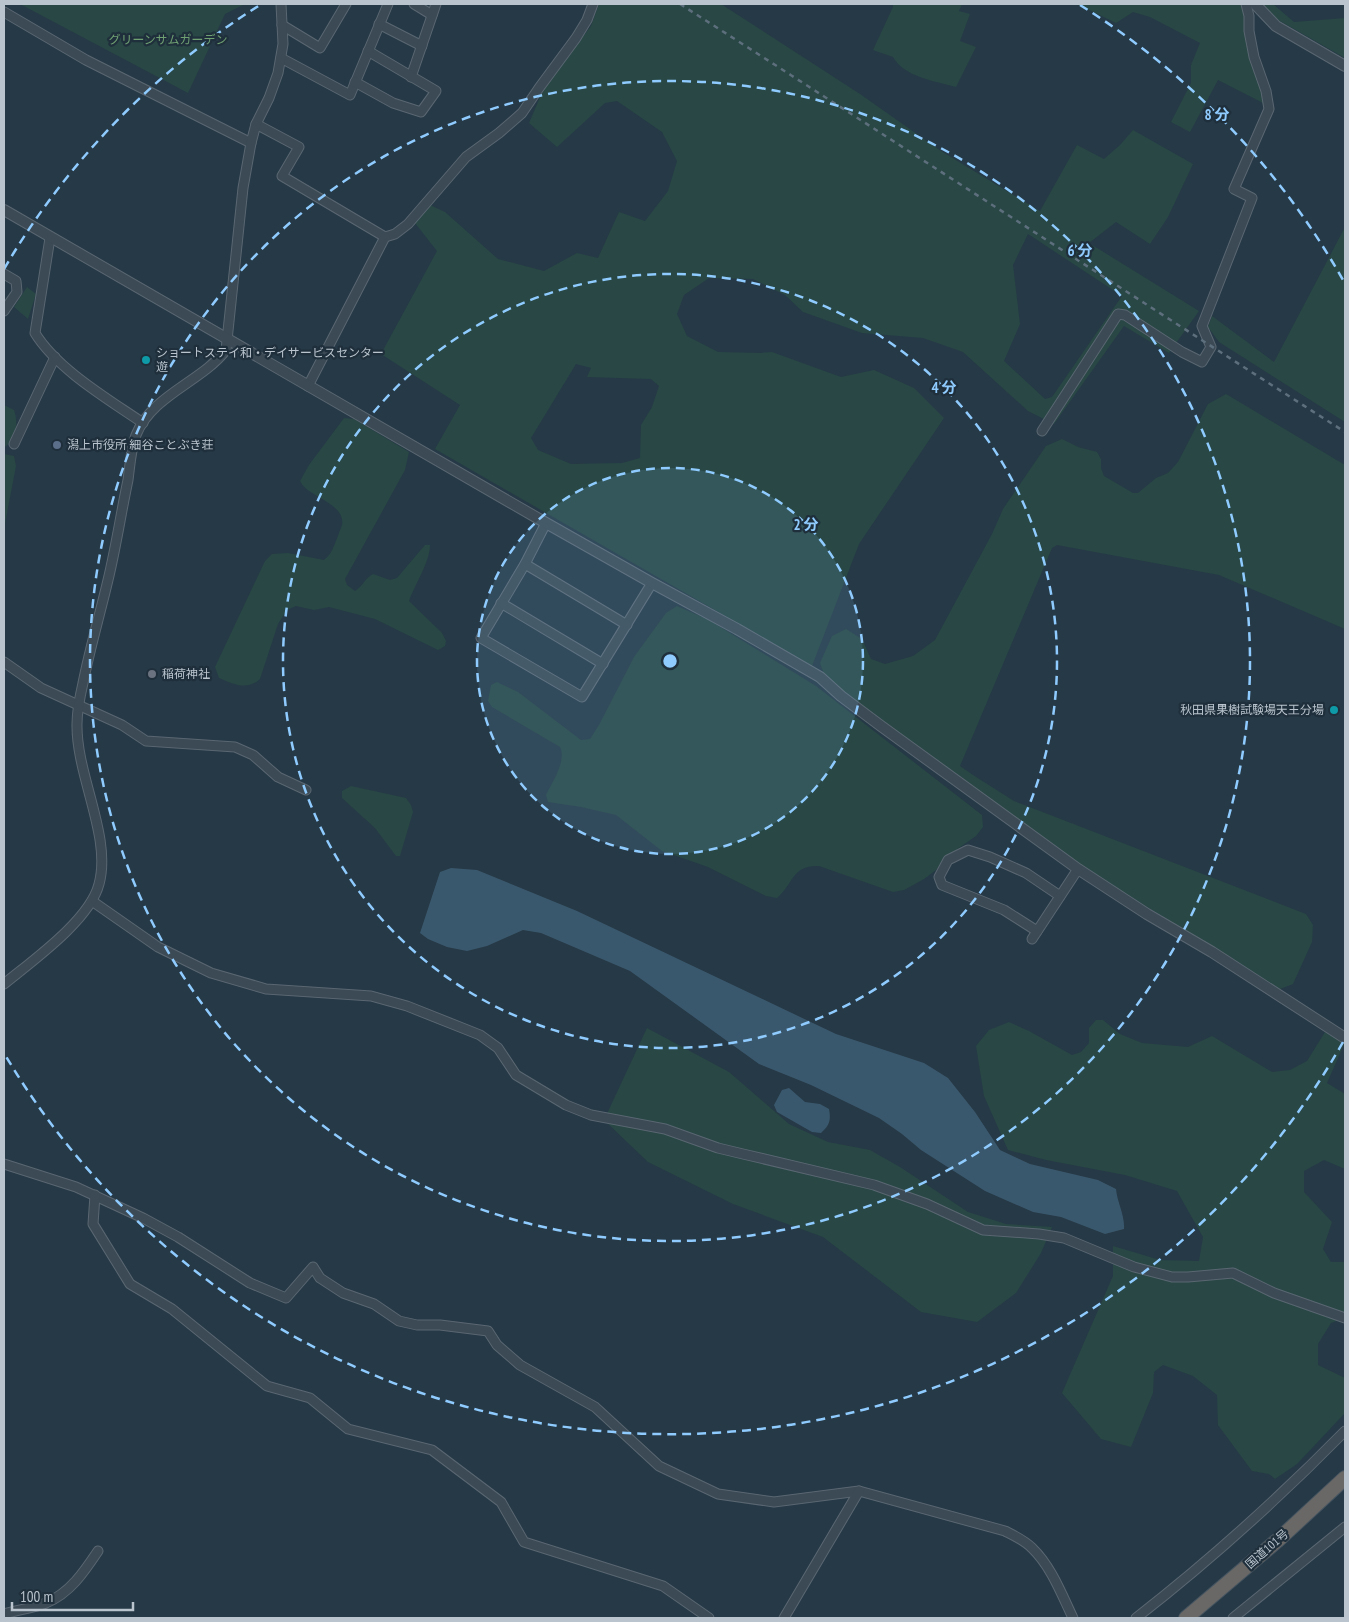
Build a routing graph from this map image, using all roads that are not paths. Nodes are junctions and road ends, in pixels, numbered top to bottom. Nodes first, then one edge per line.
1 (281, 4) edge
2 (346, 4) edge
3 (388, 4) edge
4 (414, 4) edge
5 (436, 4) edge
6 (593, 4) edge
7 (1246, 4) edge
8 (1255, 4) edge
9 (4, 12) edge
10 (432, 15) junction
11 (380, 24) junction
12 (282, 25) junction
13 (422, 46) junction
14 (368, 51) junction
15 (281, 58) junction
16 (1345, 66) edge
17 (411, 77) junction
18 (356, 82) junction
19 (256, 124) junction
20 (251, 143) junction
21 (4, 210) edge
22 (385, 237) junction
23 (50, 238) junction
24 (4, 274) edge
25 (4, 311) edge
26 (228, 340) junction
27 (55, 358) junction
28 (308, 386) junction
29 (143, 423) junction
30 (1042, 431) dead end
31 (14, 444) dead end
32 (546, 523) junction
33 (525, 564) junction
34 (652, 583) junction
35 (501, 603) junction
36 (627, 625) junction
37 (4, 662) edge
38 (603, 664) junction
39 (78, 706) junction
40 (306, 790) dead end
41 (1078, 869) junction
42 (1060, 896) junction
43 (92, 901) junction
44 (4, 984) edge
45 (1345, 1038) edge
46 (4, 1164) edge
47 (94, 1195) junction
48 (1345, 1318) edge
49 (1345, 1431) edge
50 (1345, 1478) edge
51 (859, 1491) junction
52 (1345, 1527) edge
53 (98, 1551) dead end
54 (4, 1614) edge
55 (709, 1618) edge
56 (784, 1618) edge
57 (1073, 1618) edge
58 (1136, 1618) edge
59 (1186, 1618) edge
60 (1233, 1618) edge

1 - 12 street
2 - 12 street
3 - 11 street
4 - 10 street
5 - 10 street
6 - 22 street
7 - 30 street
8 - 16 street
9 - 20 street
10 - 13 street
11 - 13 street
11 - 14 street
12 - 15 street
13 - 17 street
14 - 17 street
14 - 18 street
15 - 18 street
15 - 19 street
17 - 18 street
19 - 20 street
19 - 22 street
20 - 26 street
21 - 23 street
22 - 28 street
23 - 26 street
23 - 27 street
24 - 25 street
26 - 28 street
26 - 29 street
27 - 29 street
27 - 31 street
28 - 32 street
29 - 39 street
32 - 33 street
32 - 34 street
33 - 35 street
33 - 36 street
34 - 36 street
34 - 41 street
35 - 38 street
35 - 38 street
36 - 38 street
37 - 39 street
39 - 40 street
39 - 43 street
41 - 42 street
41 - 45 street
42 - 42 street
43 - 44 street
43 - 48 street
46 - 47 street
47 - 51 street
47 - 55 street
49 - 58 street
50 - 59 highway, 国道101号
51 - 56 street
51 - 57 street
52 - 60 street
53 - 54 street

